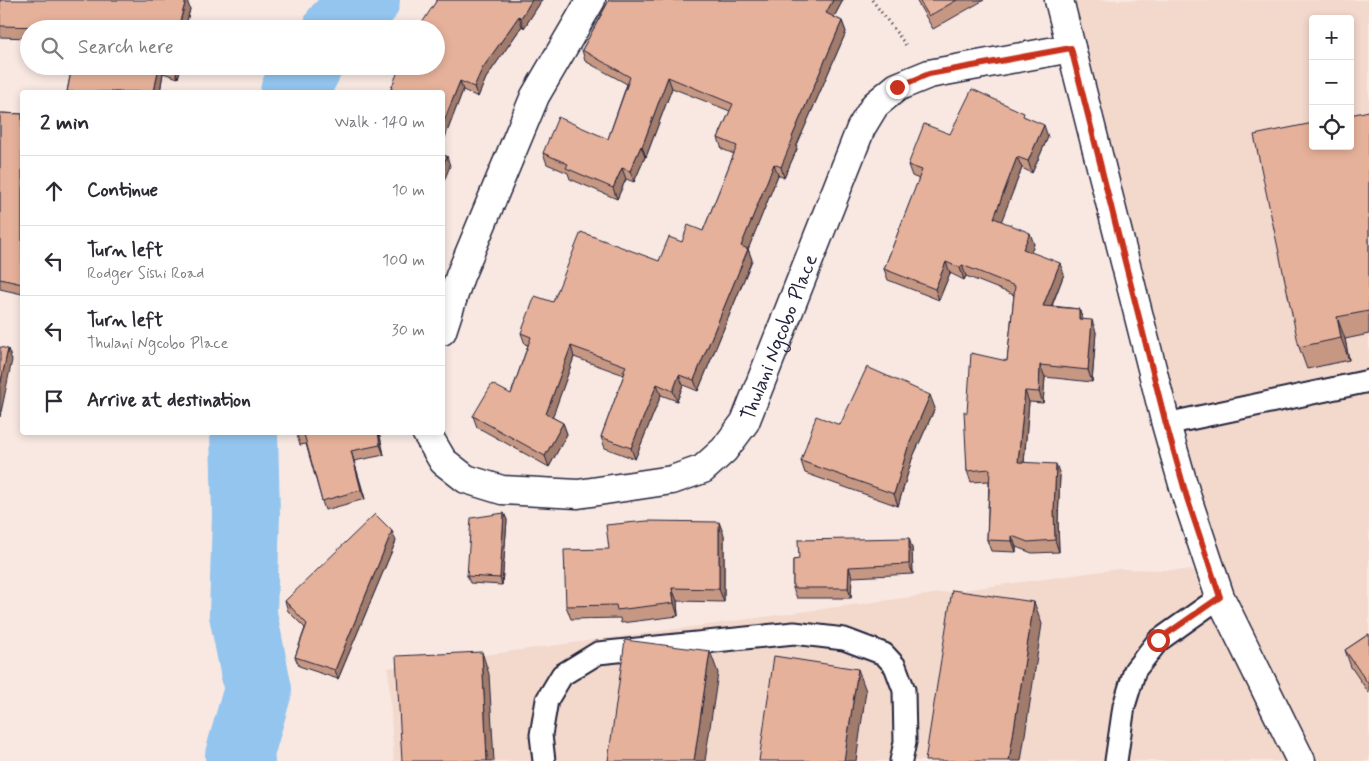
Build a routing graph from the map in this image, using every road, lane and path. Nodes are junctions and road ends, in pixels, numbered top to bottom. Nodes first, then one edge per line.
1 (591, 0) edge
2 (872, 0) edge
3 (1062, 2) edge
4 (1071, 48) junction
5 (929, 74) junction
6 (445, 322) edge
7 (1369, 381) edge
8 (1166, 424) junction
9 (428, 435) edge
10 (1220, 597) junction
11 (544, 761) edge
12 (901, 761) edge
13 (1116, 761) edge
14 (1301, 761) edge

1 - 6 street
2 - 5 path
3 - 4 street
4 - 5 street, Thulani Ngcobo Place
4 - 8 street
5 - 9 street, Thulani Ngcobo Place
7 - 8 lane
8 - 10 street
10 - 13 lane
10 - 14 street
11 - 12 lane

